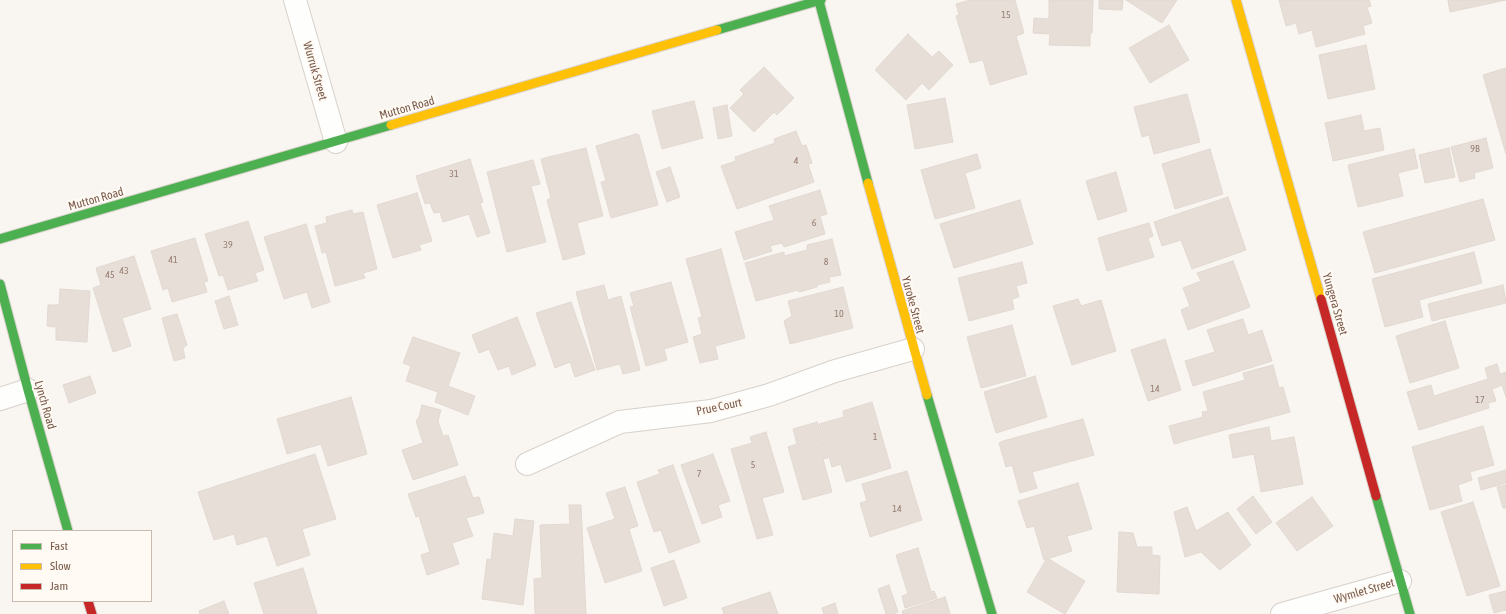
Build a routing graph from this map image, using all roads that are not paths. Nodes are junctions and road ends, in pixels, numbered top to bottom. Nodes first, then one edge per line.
1 (295, 0) edge
2 (820, 0) edge
3 (1236, 0) edge
4 (336, 142) junction
5 (0, 239) edge
6 (0, 284) edge
7 (913, 349) junction
8 (28, 390) junction
9 (0, 399) edge
10 (527, 464) dead end
11 (68, 530) edge
12 (1400, 581) junction
13 (88, 602) edge
14 (92, 614) edge
15 (992, 614) edge
16 (1282, 614) edge
17 (1410, 614) edge

1 - 4 street, Wurruk Street
2 - 4 street, Mutton Road
2 - 7 street, Yuroke Street
3 - 12 street, Yungera Street
4 - 5 street, Mutton Road
6 - 8 street, Lynch Road
7 - 10 street, Prue Court
7 - 15 street, Yuroke Street
8 - 9 street
8 - 11 street, Lynch Road
12 - 16 street, Wymlet Street
12 - 17 street, Yungera Street
13 - 14 street

